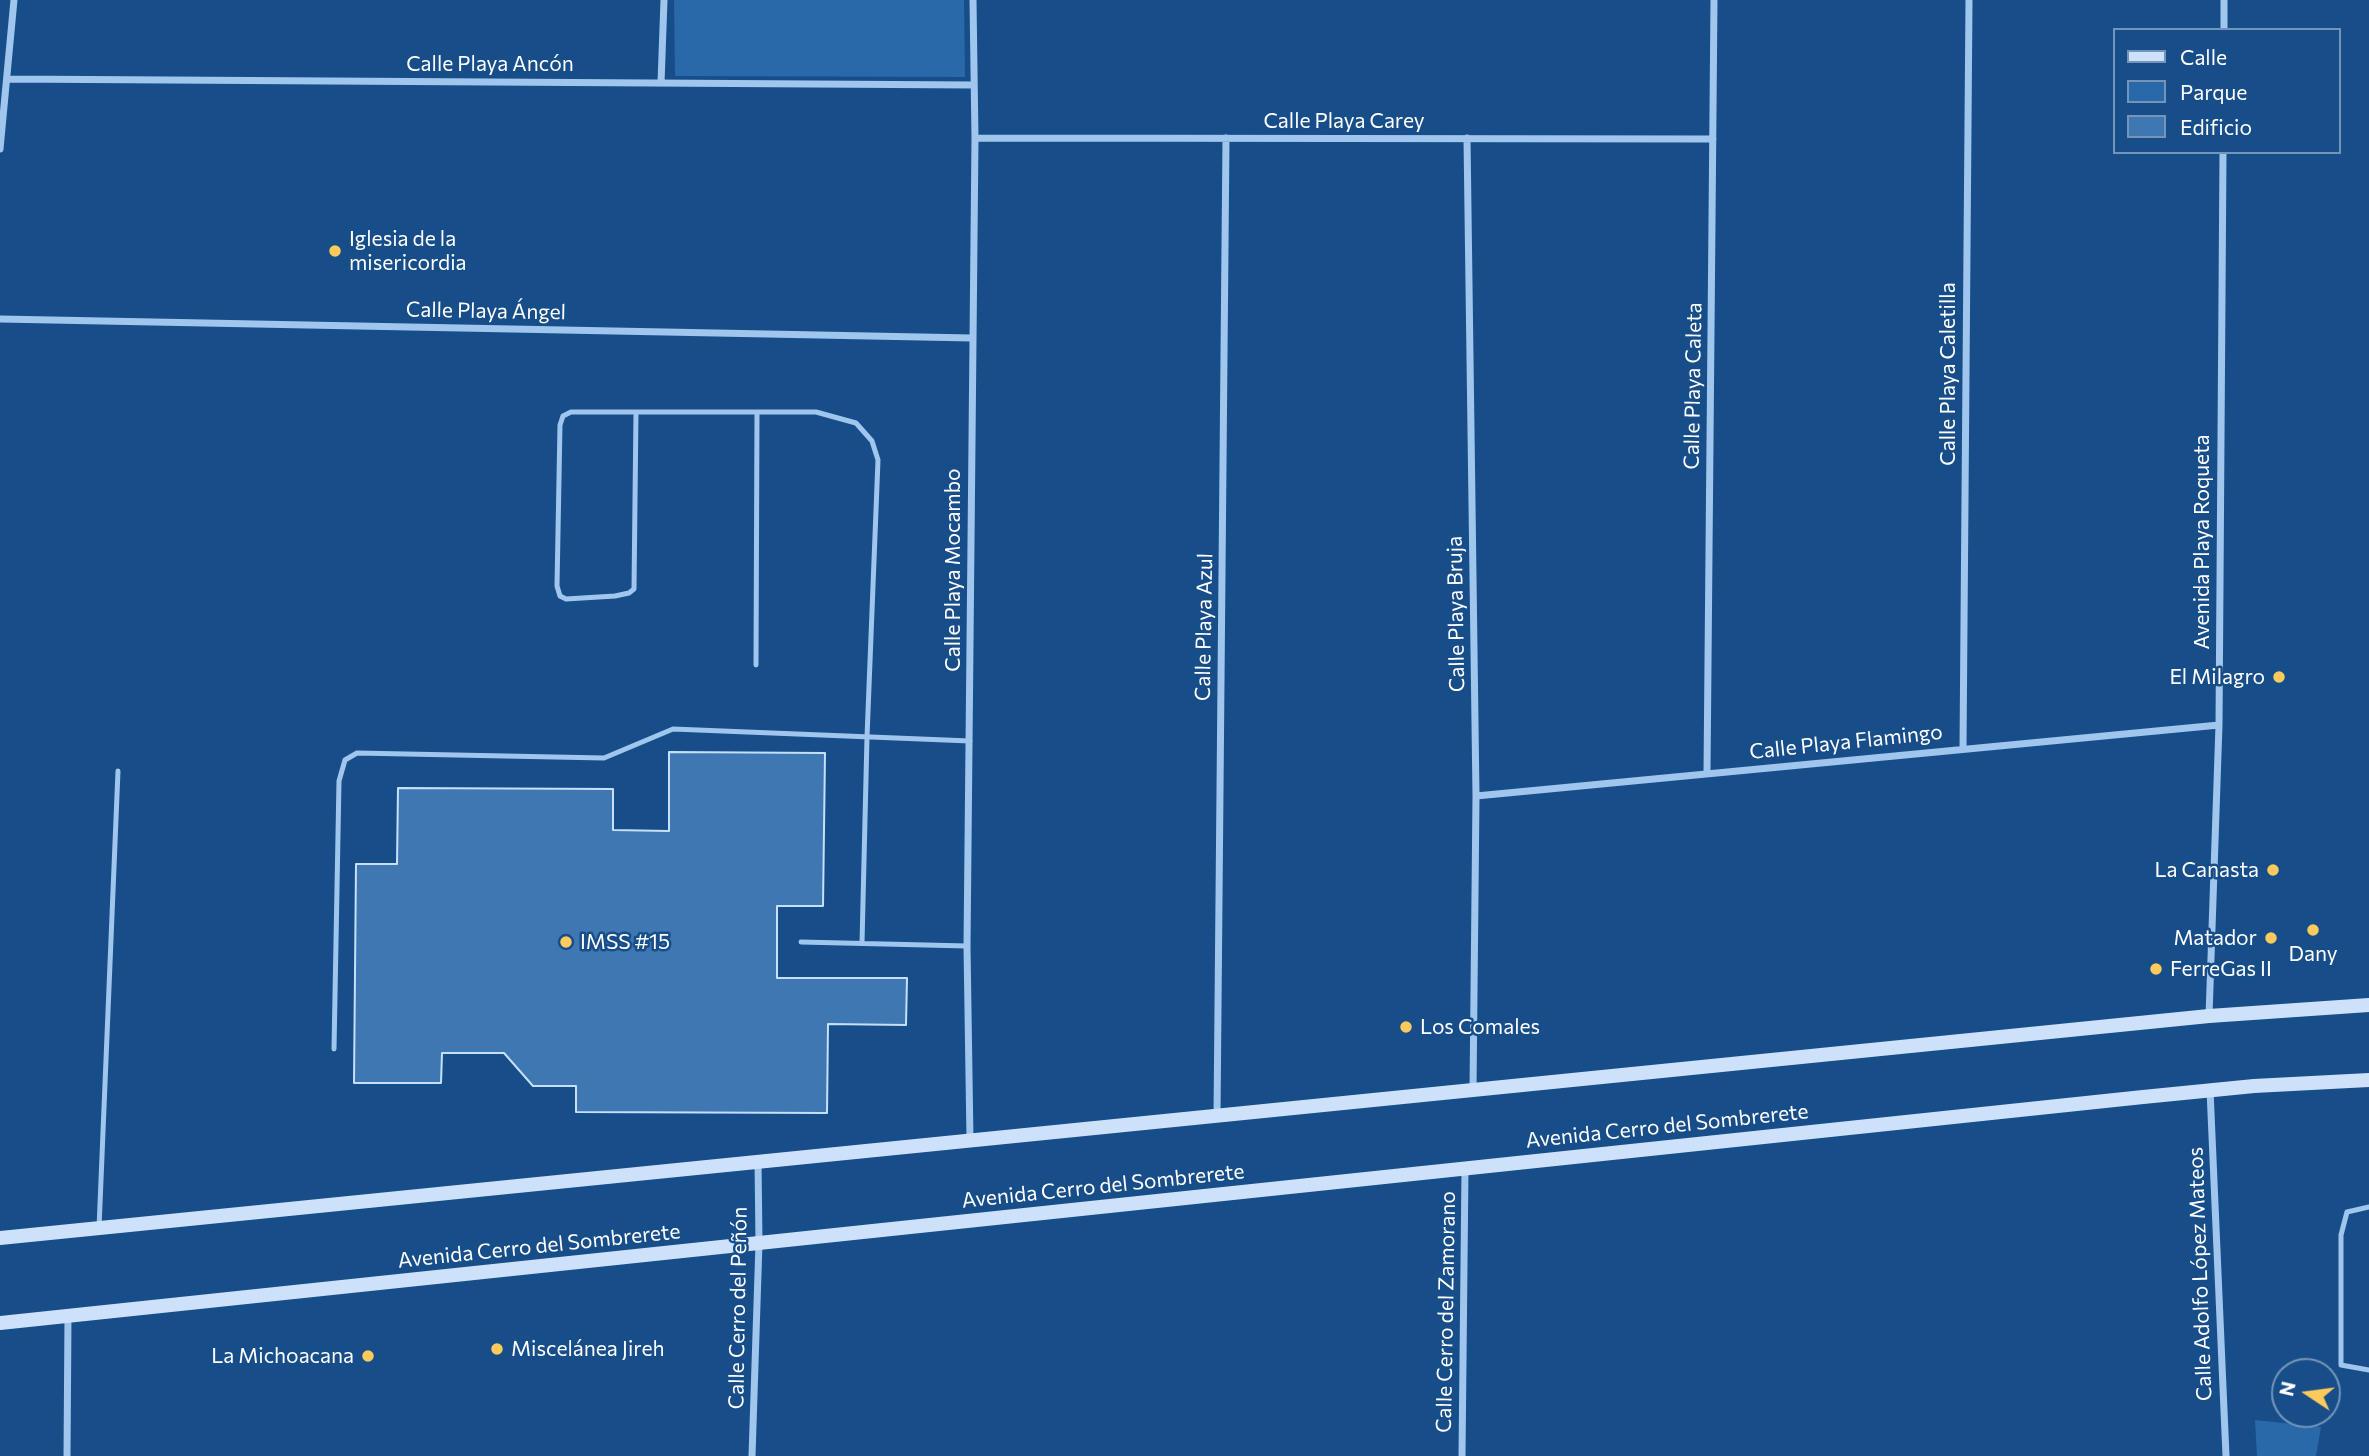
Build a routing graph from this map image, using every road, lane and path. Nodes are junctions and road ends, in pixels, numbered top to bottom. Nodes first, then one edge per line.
1 (14, 0) edge
2 (664, 0) edge
3 (973, 0) edge
4 (1714, 0) edge
5 (1969, 0) edge
6 (2224, 0) edge
7 (2224, 28) edge
8 (7, 79) junction
9 (661, 83) junction
10 (974, 85) junction
11 (975, 138) junction
12 (1226, 138) junction
13 (1467, 138) junction
14 (1713, 139) junction
15 (0, 149) edge
16 (2223, 154) edge
17 (0, 319) edge
18 (972, 338) junction
19 (636, 412) junction
20 (757, 412) junction
21 (756, 664) dead end
22 (2218, 725) junction
23 (867, 737) junction
24 (970, 741) junction
25 (1963, 748) junction
26 (118, 771) dead end
27 (1707, 773) junction
28 (1476, 796) junction
29 (801, 942) dead end
30 (862, 943) junction
31 (967, 946) junction
32 (2369, 1006) edge
33 (2209, 1016) junction
34 (334, 1049) dead end
35 (2369, 1080) edge
36 (1473, 1090) junction
37 (2210, 1090) junction
38 (1217, 1115) junction
39 (970, 1140) junction
40 (758, 1161) junction
41 (1465, 1168) junction
42 (2369, 1207) edge
43 (99, 1228) junction
44 (0, 1238) edge
45 (759, 1243) junction
46 (68, 1316) junction
47 (0, 1324) edge
48 (2369, 1370) edge
49 (67, 1456) edge
50 (752, 1456) edge
51 (1462, 1456) edge
52 (2226, 1456) edge

1 - 8 street
2 - 9 street
3 - 10 street, Calle Playa Mocambo
4 - 14 street, Calle Playa Caleta
5 - 25 street, Calle Playa Caletilla
6 - 7 street
8 - 9 street, Calle Playa Ancón
8 - 15 street
9 - 10 street, Calle Playa Ancón
10 - 11 street, Calle Playa Mocambo
11 - 12 street, Calle Playa Carey
11 - 18 street, Calle Playa Mocambo
12 - 13 street, Calle Playa Carey
12 - 38 street, Calle Playa Azul
13 - 14 street, Calle Playa Carey
13 - 28 street, Calle Playa Bruja
14 - 27 street, Calle Playa Caleta
16 - 22 street, Avenida Playa Roqueta
17 - 18 street, Calle Playa Ángel
18 - 24 street, Calle Playa Mocambo
19 - 19 lane
19 - 20 lane
20 - 21 lane
20 - 23 lane
22 - 25 street, Calle Playa Flamingo
22 - 33 street, Avenida Playa Roqueta
23 - 24 lane
23 - 30 lane
23 - 34 lane
24 - 31 street, Calle Playa Mocambo
25 - 27 street, Calle Playa Flamingo
26 - 43 lane
27 - 28 street, Calle Playa Flamingo
28 - 36 street, Calle Playa Bruja
29 - 30 lane
30 - 31 lane
31 - 39 street, Calle Playa Mocambo
32 - 33 main road
33 - 36 main road
35 - 37 main road, Avenida Cerro del Sombrerete
36 - 38 main road
37 - 41 main road, Avenida Cerro del Sombrerete
37 - 52 street, Calle Adolfo López Mateos
38 - 39 main road
39 - 40 main road
40 - 43 main road
40 - 45 street, Calle Cerro del Peñón
41 - 45 main road, Avenida Cerro del Sombrerete
41 - 51 street, Calle Cerro del Zamorano
42 - 48 lane
43 - 44 main road
45 - 46 main road, Avenida Cerro del Sombrerete
45 - 50 street, Calle Cerro del Peñón
46 - 47 main road, Avenida Cerro del Sombrerete
46 - 49 street

